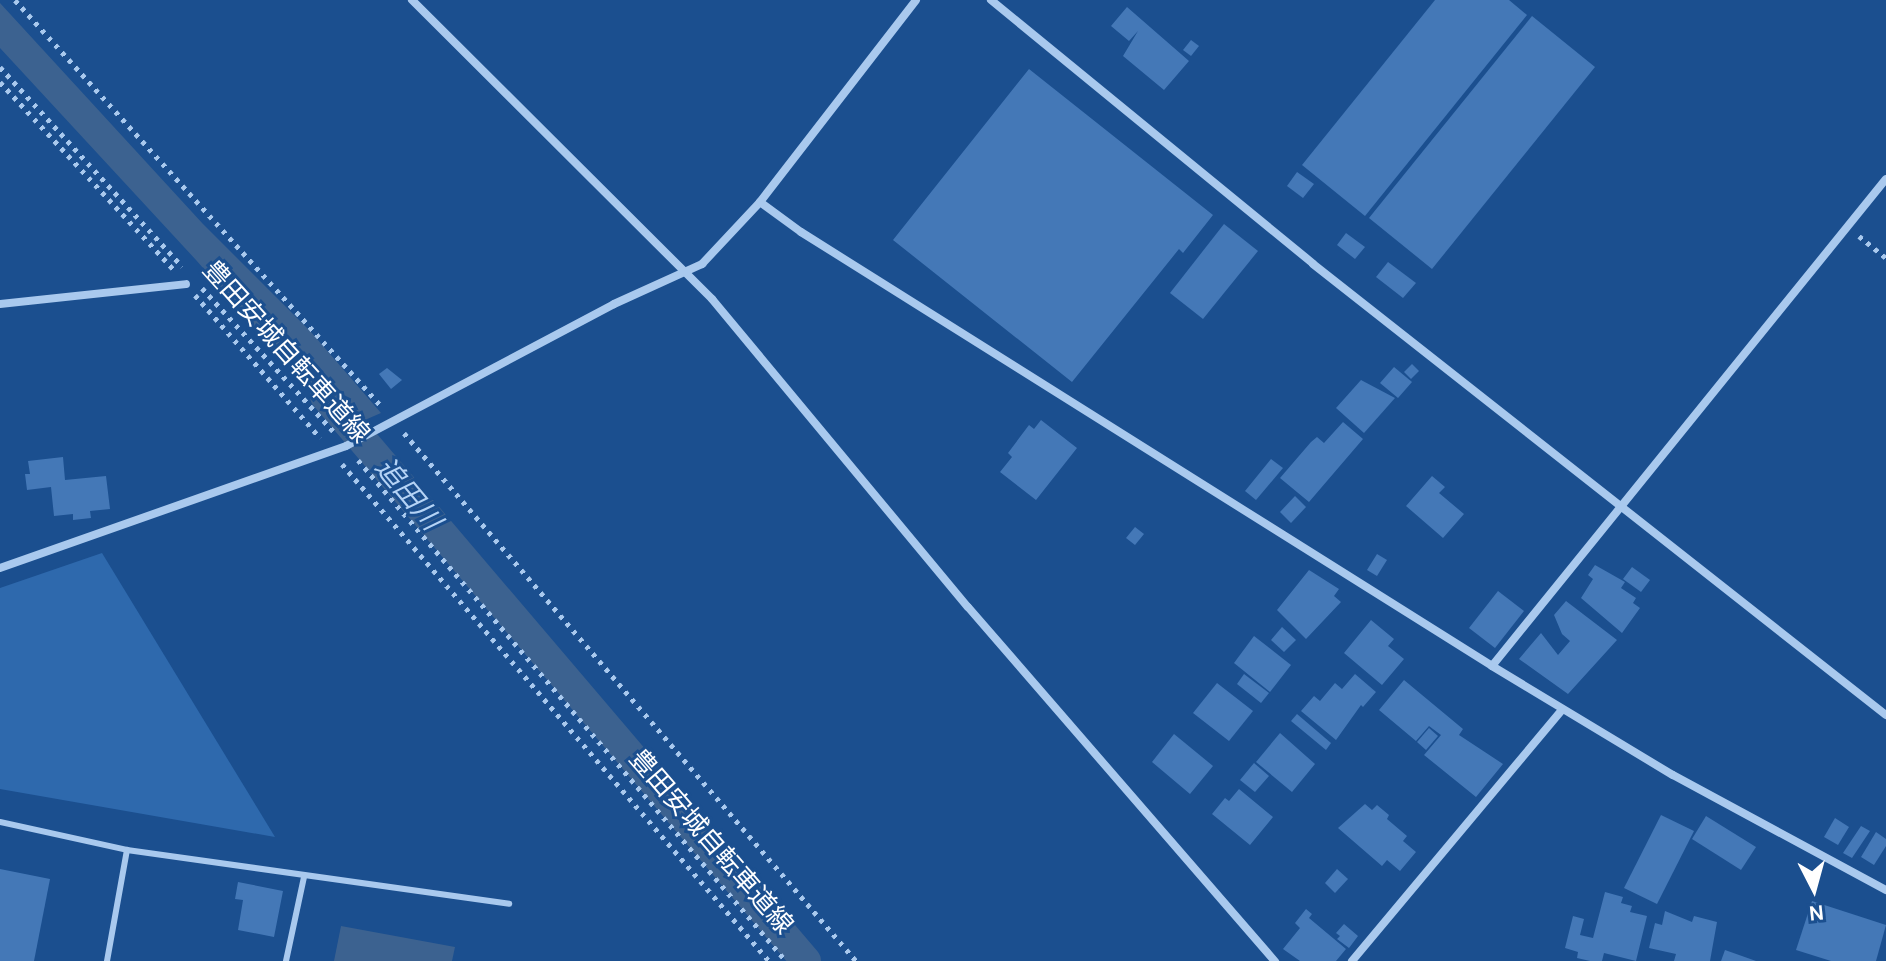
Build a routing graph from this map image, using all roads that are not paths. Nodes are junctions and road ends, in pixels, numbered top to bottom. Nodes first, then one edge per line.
1 (412, 0) edge
2 (916, 0) edge
3 (991, 0) edge
4 (1886, 179) edge
5 (760, 202) junction
6 (686, 274) junction
7 (186, 284) road end
8 (0, 304) edge
9 (1624, 506) junction
10 (0, 568) edge
11 (1492, 666) junction
12 (1562, 710) junction
13 (1886, 715) edge
14 (0, 822) edge
15 (127, 850) junction
16 (304, 877) junction
17 (1886, 890) edge
18 (509, 904) dead end
19 (107, 961) edge
20 (286, 961) edge
21 (1275, 961) edge
22 (1352, 961) edge

1 - 6 street
2 - 5 street
3 - 9 street
4 - 9 street
5 - 6 street
5 - 11 street
6 - 10 street
6 - 21 street
7 - 8 street
9 - 11 street
9 - 13 street
11 - 12 street
12 - 17 street
12 - 22 street
14 - 15 lane
15 - 16 lane
15 - 19 lane
16 - 18 lane
16 - 20 lane

